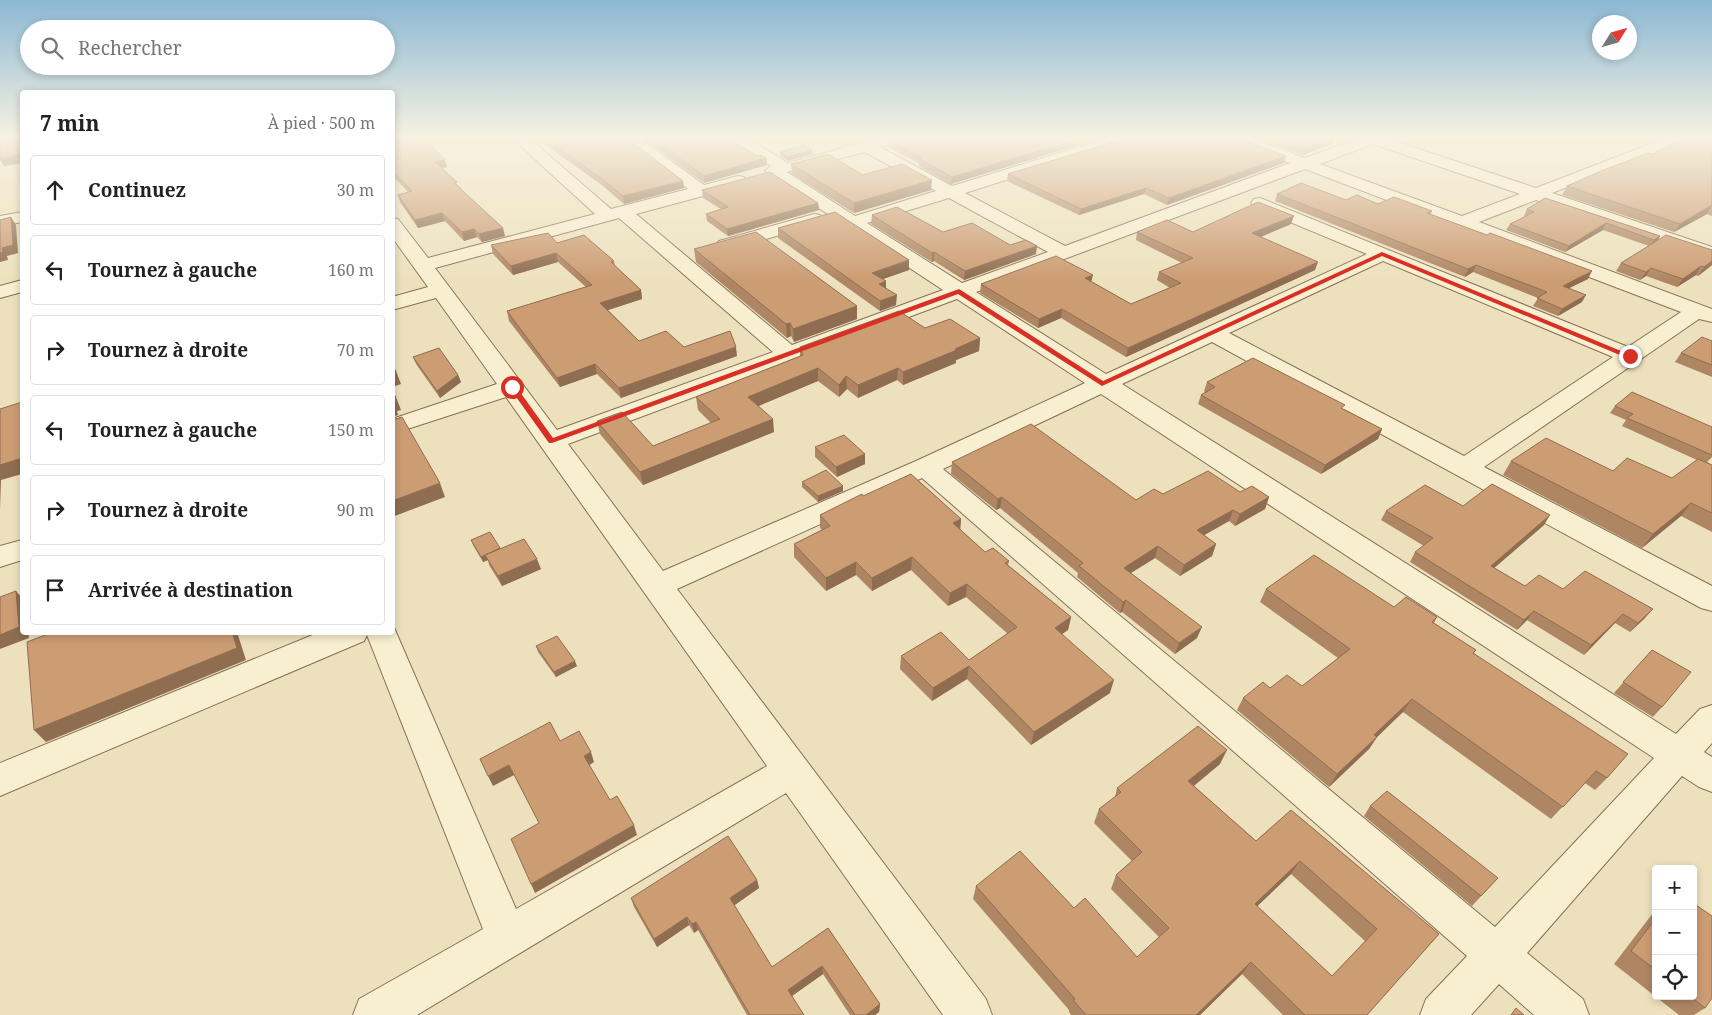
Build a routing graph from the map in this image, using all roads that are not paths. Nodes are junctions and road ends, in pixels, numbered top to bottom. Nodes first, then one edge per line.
1 (580, 186) edge
2 (696, 186) edge
3 (719, 186) edge
4 (802, 186) edge
5 (940, 186) edge
6 (968, 186) edge
7 (1244, 186) edge
8 (1367, 186) edge
9 (1513, 186) edge
10 (1556, 186) edge
11 (702, 191) junction
12 (1231, 191) junction
13 (950, 192) junction
14 (1536, 194) junction
15 (615, 214) junction
16 (20, 217) edge
17 (844, 217) junction
18 (0, 221) edge
19 (1463, 222) junction
20 (395, 227) edge
21 (1064, 253) junction
22 (1712, 253) edge
23 (1382, 254) junction
24 (693, 255) junction
25 (424, 266) junction
26 (20, 287) edge
27 (442, 290) junction
28 (959, 291) junction
29 (0, 292) edge
30 (395, 303) edge
31 (1705, 313) edge
32 (1212, 333) junction
33 (789, 354) junction
34 (1630, 356) junction
35 (1102, 384) junction
36 (512, 387) junction
37 (395, 426) edge
38 (552, 441) junction
39 (925, 467) junction
40 (1465, 468) junction
41 (20, 551) edge
42 (0, 557) edge
43 (658, 586) junction
44 (1712, 600) edge
45 (346, 635) edge
46 (383, 635) edge
47 (1712, 719) edge
48 (1679, 755) junction
49 (792, 770) junction
50 (1712, 776) edge
51 (0, 780) edge
52 (507, 937) junction
53 (1496, 955) junction
54 (375, 1015) edge
55 (970, 1015) edge
56 (1442, 1015) edge
57 (1567, 1015) edge

1 - 15 street
2 - 11 street
3 - 11 street
4 - 17 street
5 - 13 street
6 - 13 street
7 - 12 street
8 - 19 street
9 - 14 street
10 - 14 street
11 - 15 street
12 - 21 street
12 - 23 street
13 - 17 street
13 - 21 street
14 - 19 street
14 - 22 street
15 - 24 street
15 - 25 street
16 - 18 street
17 - 24 street
17 - 28 street
19 - 31 street
20 - 25 street
21 - 28 street
23 - 32 street
23 - 34 street
24 - 33 street
25 - 27 street
26 - 29 street
27 - 30 street
27 - 36 street
28 - 33 street
28 - 35 street
31 - 34 street
32 - 35 street
32 - 40 street
33 - 38 street
34 - 40 street
35 - 39 street
35 - 48 street
36 - 37 street
36 - 38 street
38 - 43 street
39 - 43 street
39 - 53 street
40 - 44 street
41 - 42 street
43 - 49 street
45 - 51 street
46 - 52 street
47 - 48 street
48 - 50 street
48 - 53 street
49 - 52 street
49 - 55 street
52 - 54 street
53 - 56 street
53 - 57 street

